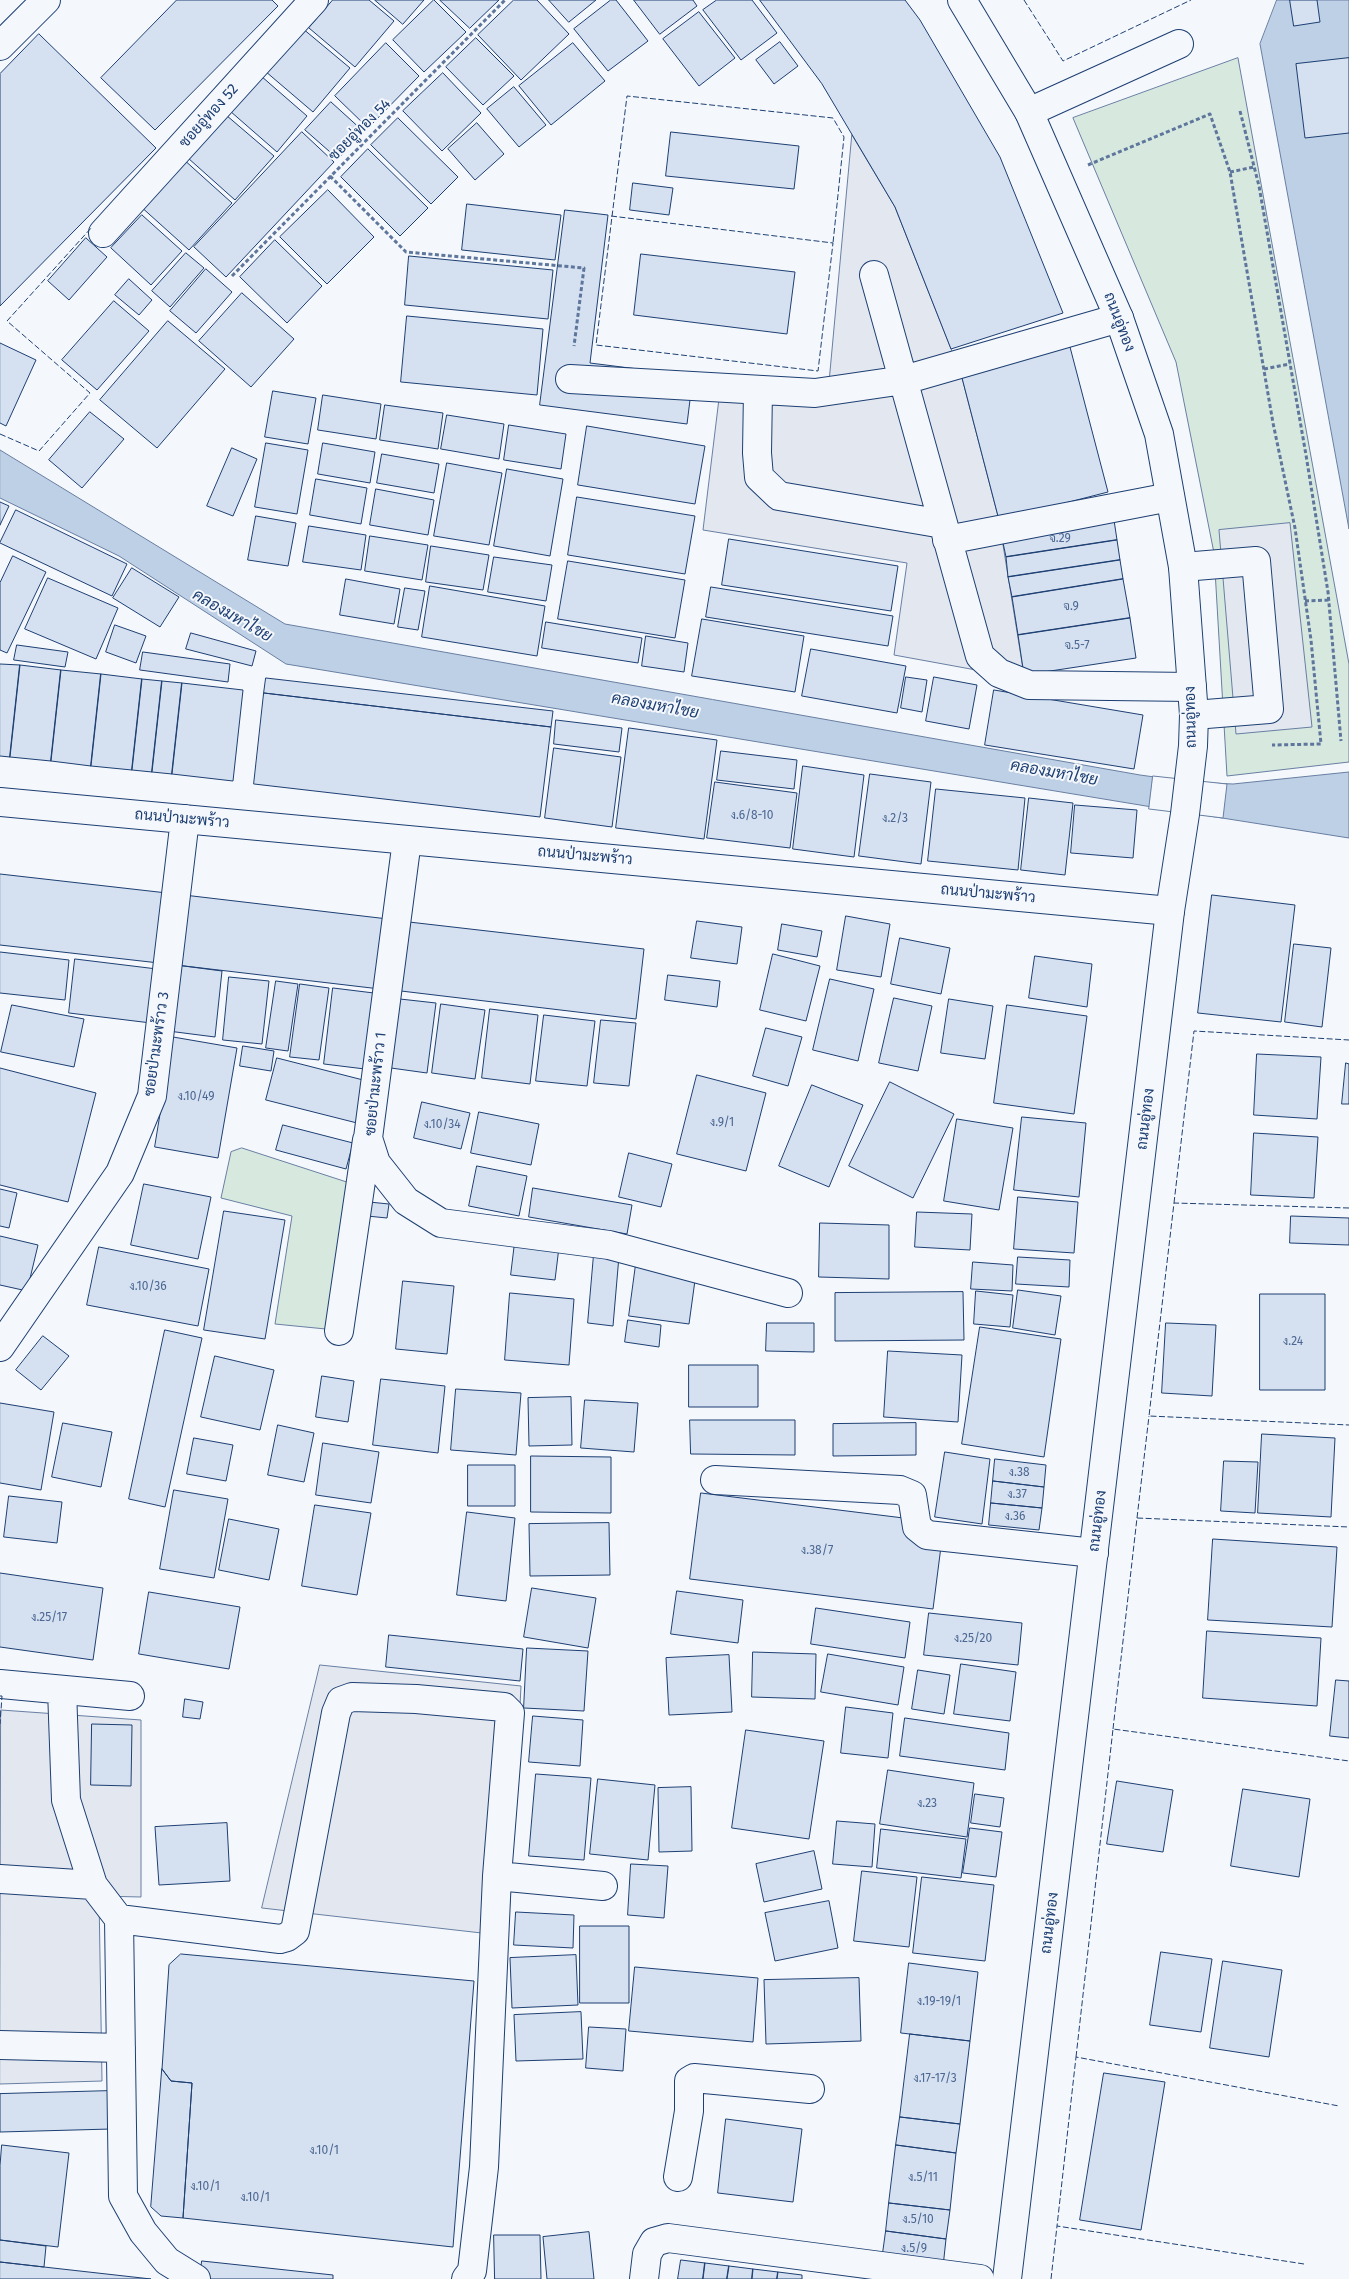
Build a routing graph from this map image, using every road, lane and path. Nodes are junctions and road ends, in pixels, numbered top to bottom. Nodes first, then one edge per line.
1 (46, 0) edge
2 (314, 0) edge
3 (505, 0) edge
4 (962, 0) edge
5 (1179, 44) dead end
6 (0, 46) edge
7 (1240, 111) dead end
8 (1029, 112) junction
9 (1254, 167) junction
10 (1230, 172) junction
11 (330, 176) junction
12 (1058, 177) junction
13 (103, 233) dead end
14 (232, 276) dead end
15 (874, 276) dead end
16 (1119, 318) junction
17 (1290, 364) junction
18 (1264, 369) junction
19 (570, 379) joint
20 (904, 380) junction
21 (758, 390) junction
22 (1170, 497) junction
23 (945, 532) junction
24 (1183, 566) junction
25 (1329, 600) junction
26 (1305, 601) junction
27 (1192, 687) junction
28 (1194, 714) junction
29 (1342, 741) dead end
30 (1262, 745) dead end
31 (0, 802) edge
32 (185, 819) junction
33 (407, 840) junction
34 (1170, 911) junction
35 (368, 1138) junction
36 (788, 1293) dead end
37 (339, 1331) dead end
38 (0, 1347) edge
39 (715, 1480) dead end
40 (1094, 1553) junction
41 (0, 1684) edge
42 (62, 1690) junction
43 (130, 1696) dead end
44 (497, 1876) junction
45 (0, 1879) edge
46 (93, 1885) junction
47 (602, 1886) dead end
48 (119, 1919) junction
49 (0, 2045) edge
50 (121, 2048) junction
51 (810, 2089) dead end
52 (678, 2177) dead end
53 (830, 2269) edge
54 (196, 2279) edge
55 (466, 2279) edge
56 (644, 2279) edge
57 (980, 2279) edge
58 (1007, 2279) edge

1 - 6 street
2 - 13 street, ซอยอู่ทอง 52
3 - 11 path, ซอยอู่ทอง 54
4 - 8 street, ถนนอู่ทอง
5 - 8 street
7 - 9 path
8 - 12 street, ถนนอู่ทอง
9 - 10 path
9 - 17 path
10 - 12 path
10 - 18 path
11 - 14 path, ซอยอู่ทอง 54
11 - 19 path
12 - 16 street, ถนนอู่ทอง
15 - 20 street
16 - 20 street
16 - 22 street, ถนนอู่ทอง
17 - 18 path
17 - 25 path
18 - 26 path
19 - 21 street
20 - 21 street
20 - 23 street
21 - 23 street
22 - 23 street
22 - 24 street, ถนนอู่ทอง
23 - 27 street
24 - 27 street, ถนนอู่ทอง
24 - 28 street
25 - 26 path
25 - 29 path
26 - 30 path
27 - 28 street, ถนนอู่ทอง
28 - 34 street, ถนนอู่ทอง
31 - 32 street, ถนนป่ามะพร้าว
32 - 33 street, ถนนป่ามะพร้าว
32 - 38 street, ซอยป่ามะพร้าว 3
33 - 34 street, ถนนป่ามะพร้าว
33 - 35 street, ซอยป่ามะพร้าว 1
34 - 40 street, ถนนอู่ทอง
35 - 36 street, ซอยป่ามะพร้าว 1
35 - 37 street
39 - 40 street
40 - 58 street, ถนนอู่ทอง
41 - 42 street
42 - 43 street
42 - 46 street
44 - 47 street
44 - 48 street
44 - 55 street
45 - 46 street
46 - 48 street
48 - 50 street
49 - 50 street
50 - 54 street
51 - 52 street
53 - 56 street
53 - 57 street

